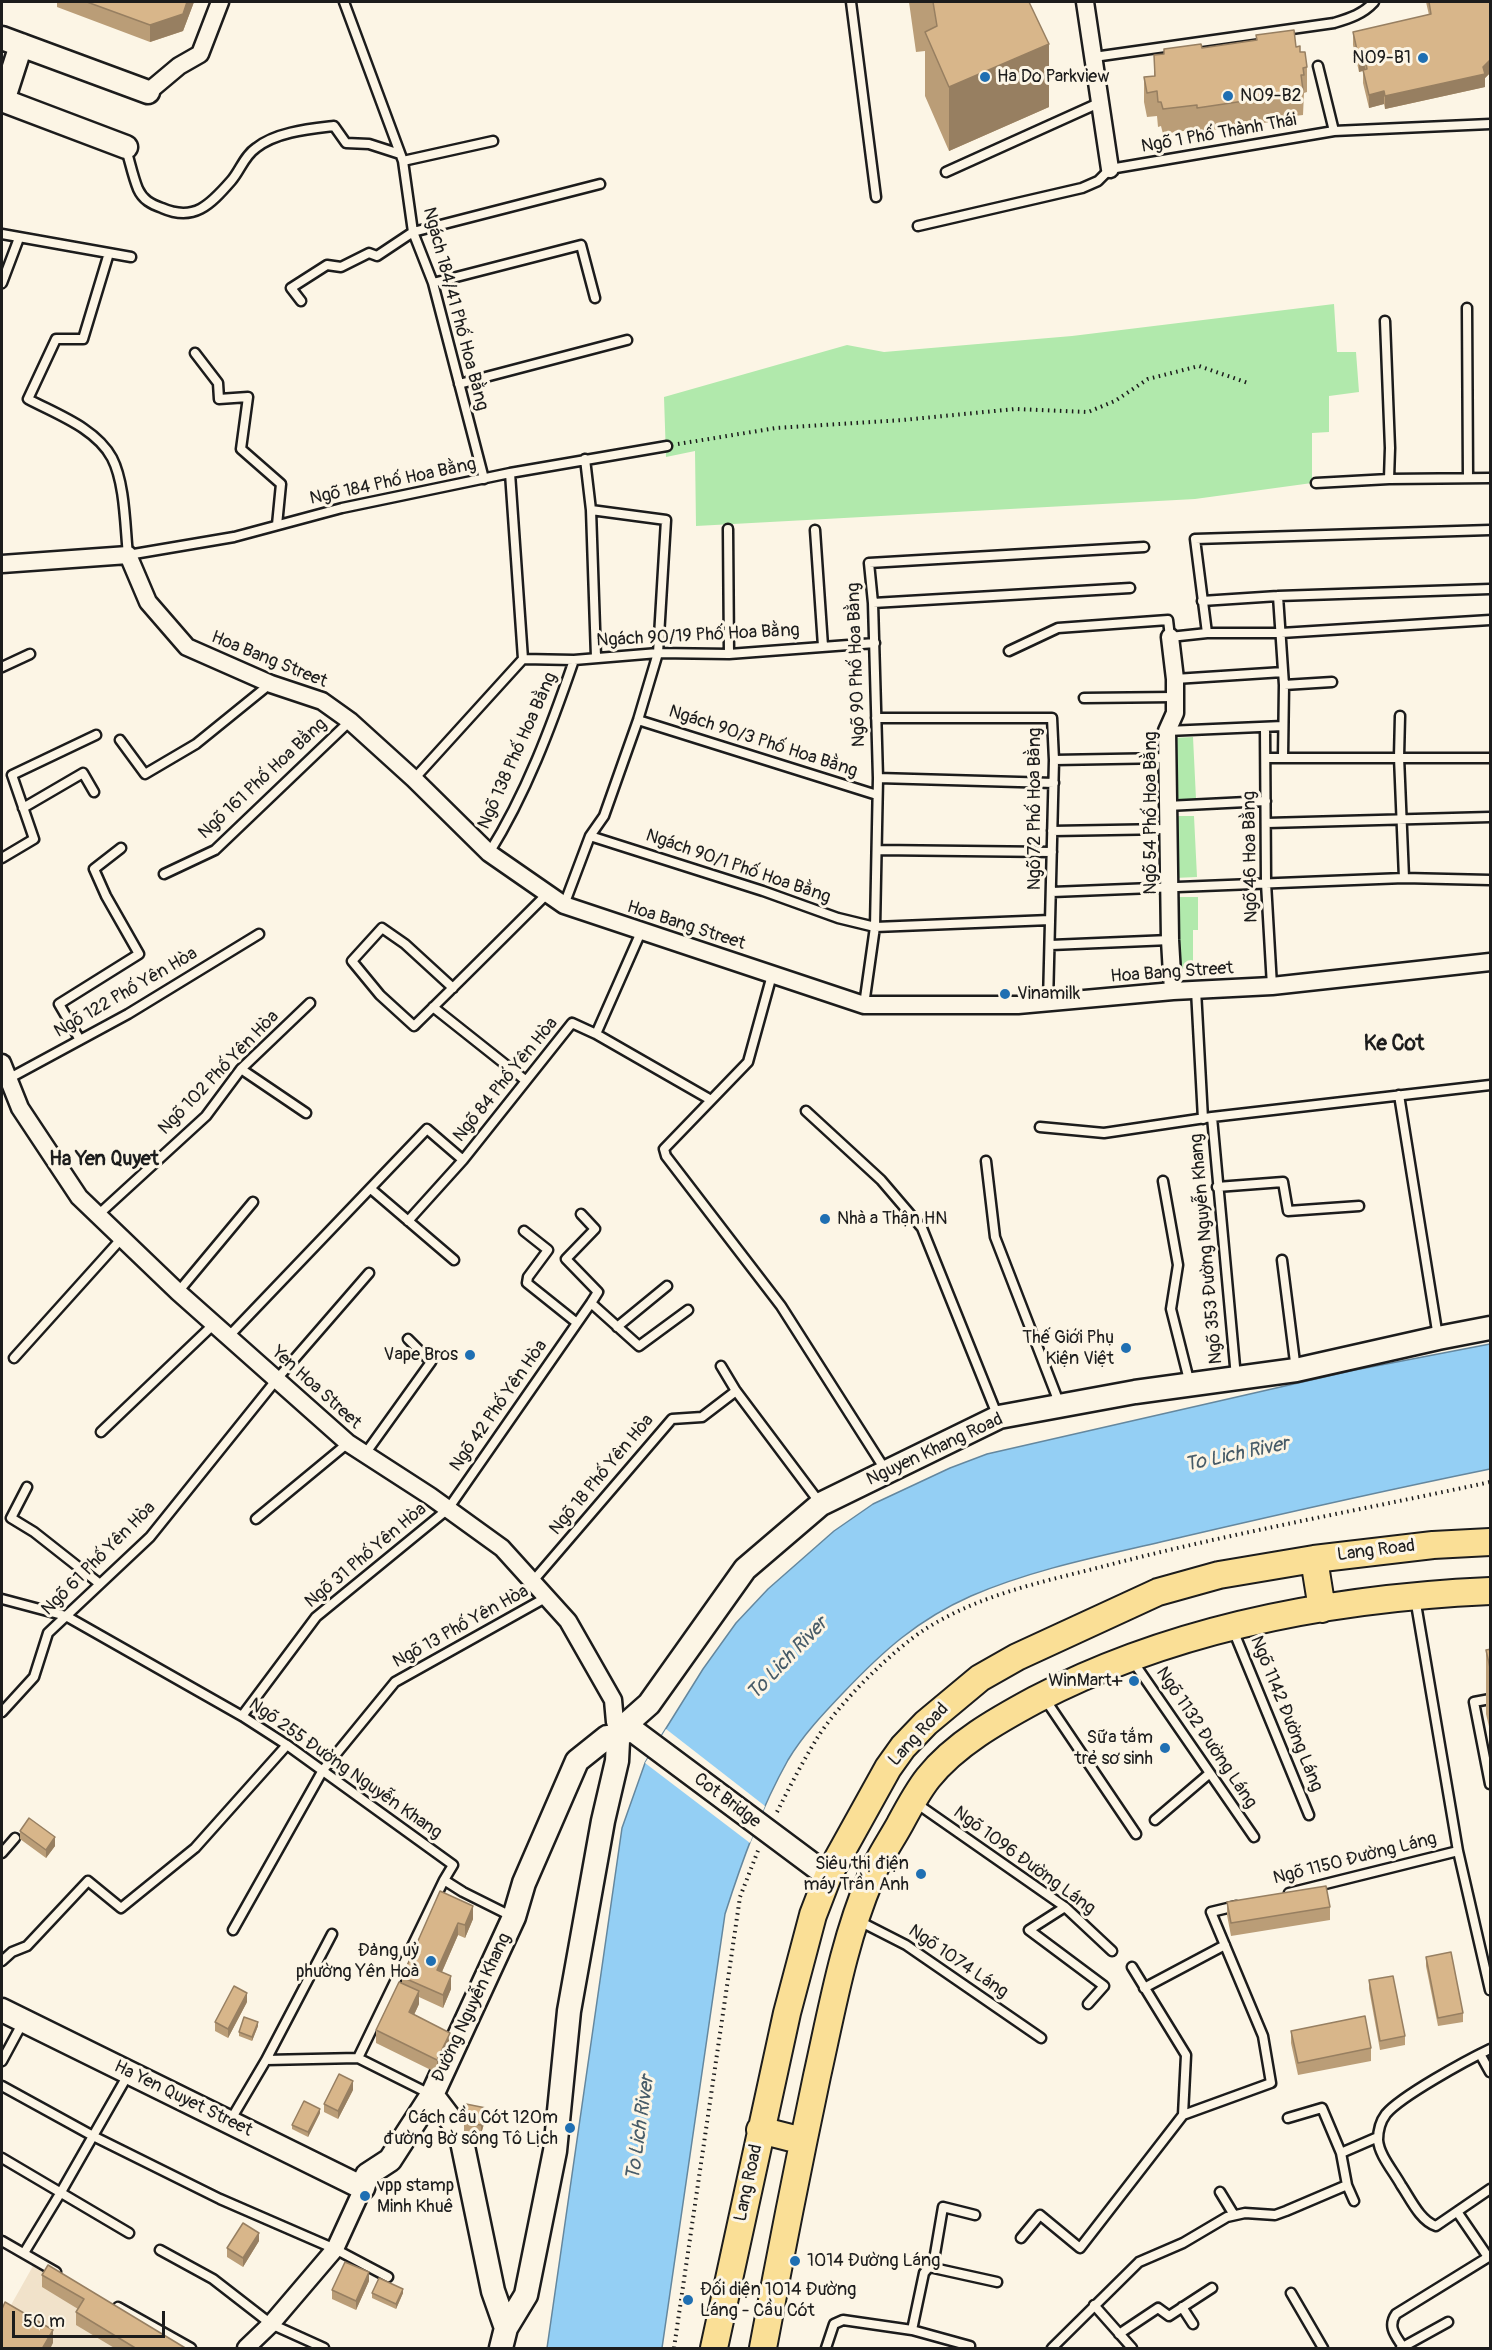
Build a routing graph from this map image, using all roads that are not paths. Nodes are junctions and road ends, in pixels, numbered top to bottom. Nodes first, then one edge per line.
1 (219, 2) edge
2 (344, 2) edge
3 (851, 2) edge
4 (1085, 2) edge
5 (1374, 2) edge
6 (11, 42) edge
7 (1094, 57) junction
8 (1318, 66) dead end
9 (148, 92) joint
10 (2, 100) edge
11 (1101, 102) junction
12 (1491, 124) edge
13 (1334, 131) junction
14 (493, 141) dead end
15 (126, 147) joint
16 (402, 158) junction
17 (1110, 169) junction
18 (945, 172) dead end
19 (600, 184) dead end
20 (876, 197) dead end
21 (918, 226) dead end
22 (413, 232) junction
23 (2, 234) edge
24 (20, 238) junction
25 (110, 253) junction
26 (131, 257) dead end
27 (2, 283) edge
28 (433, 283) junction
29 (595, 298) dead end
30 (301, 301) dead end
31 (1467, 308) dead end
32 (1385, 321) dead end
33 (627, 340) dead end
34 (195, 354) dead end
35 (459, 384) junction
36 (667, 446) road end
37 (585, 459) junction
38 (510, 473) junction
39 (1468, 478) junction
40 (1491, 478) edge
41 (484, 479) junction
42 (1389, 479) junction
43 (1316, 483) dead end
44 (591, 510) junction
45 (277, 525) junction
46 (728, 529) dead end
47 (815, 530) dead end
48 (1491, 530) edge
49 (1144, 547) dead end
50 (128, 555) junction
51 (2, 564) edge
52 (1130, 588) dead end
53 (1491, 590) edge
54 (1278, 596) junction
55 (1202, 601) junction
56 (873, 603) junction
57 (1491, 620) edge
58 (1207, 633) junction
59 (1281, 633) junction
60 (1170, 637) junction
61 (875, 643) junction
62 (823, 646) junction
63 (1009, 651) dead end
64 (658, 653) junction
65 (30, 654) dead end
66 (729, 654) junction
67 (596, 657) junction
68 (523, 659) junction
69 (574, 660) junction
70 (2, 667) edge
71 (1283, 672) junction
72 (1175, 679) junction
73 (1332, 682) dead end
74 (271, 684) junction
75 (1284, 685) junction
76 (1175, 697) junction
77 (1084, 698) dead end
78 (1400, 716) dead end
79 (876, 718) junction
80 (638, 720) junction
81 (350, 721) junction
82 (1283, 726) junction
83 (1265, 727) junction
84 (1167, 731) junction
85 (96, 735) dead end
86 (120, 740) dead end
87 (1283, 757) junction
88 (1168, 758) junction
89 (1267, 758) junction
90 (1399, 758) junction
91 (1491, 758) edge
92 (1054, 760) junction
93 (878, 778) junction
94 (414, 779) junction
95 (1054, 783) junction
96 (94, 792) dead end
97 (877, 795) junction
98 (1266, 801) junction
99 (1167, 806) junction
100 (23, 808) junction
101 (1491, 817) edge
102 (1402, 818) junction
103 (1267, 823) junction
104 (1168, 829) junction
105 (1052, 831) junction
106 (590, 836) junction
107 (121, 848) dead end
108 (876, 850) junction
109 (1053, 852) junction
110 (489, 853) junction
111 (2, 858) edge
112 (164, 874) dead end
113 (1404, 878) junction
114 (1491, 880) edge
115 (1266, 883) junction
116 (1171, 886) junction
117 (1052, 892) junction
118 (547, 894) junction
119 (564, 905) junction
120 (1050, 920) junction
121 (875, 927) junction
122 (641, 932) junction
123 (259, 934) dead end
124 (1170, 940) junction
125 (1051, 945) junction
126 (1491, 962) edge
127 (772, 975) junction
128 (1272, 986) junction
129 (453, 988) junction
130 (1196, 990) junction
131 (1173, 991) junction
132 (310, 1003) dead end
133 (1048, 1004) junction
134 (864, 1005) junction
135 (433, 1007) junction
136 (596, 1034) junction
137 (80, 1040) junction
138 (241, 1069) junction
139 (4, 1075) edge
140 (525, 1080) junction
141 (1491, 1085) edge
142 (1399, 1095) junction
143 (711, 1100) junction
144 (806, 1111) dead end
145 (306, 1113) dead end
146 (1207, 1118) junction
147 (1040, 1127) dead end
148 (463, 1160) junction
149 (986, 1161) dead end
150 (1163, 1181) dead end
151 (1217, 1187) junction
152 (371, 1189) junction
153 (253, 1203) dead end
154 (1359, 1206) dead end
155 (99, 1214) junction
156 (581, 1215) dead end
157 (408, 1221) junction
158 (524, 1231) dead end
159 (122, 1238) junction
160 (454, 1260) dead end
161 (1282, 1260) dead end
162 (369, 1273) dead end
163 (667, 1286) dead end
164 (178, 1292) junction
165 (591, 1303) junction
166 (688, 1310) dead end
167 (668, 1318) dead end
168 (577, 1323) junction
169 (214, 1324) junction
170 (617, 1327) junction
171 (1491, 1328) edge
172 (229, 1336) junction
173 (1438, 1338) junction
174 (408, 1339) dead end
175 (635, 1342) junction
176 (14, 1358) dead end
177 (721, 1366) dead end
178 (1296, 1370) junction
179 (1236, 1377) junction
180 (278, 1379) junction
181 (1190, 1384) junction
182 (736, 1391) junction
183 (1060, 1406) junction
184 (999, 1417) junction
185 (101, 1432) dead end
186 (348, 1443) junction
187 (365, 1454) junction
188 (886, 1471) junction
189 (27, 1487) dead end
190 (821, 1504) junction
191 (448, 1509) junction
192 (256, 1519) dead end
193 (1491, 1542) edge
194 (1314, 1559) junction
195 (533, 1581) junction
196 (100, 1584) junction
197 (1491, 1591) edge
198 (547, 1597) junction
199 (1415, 1597) junction
200 (2, 1599) edge
201 (1322, 1609) junction
202 (66, 1616) junction
203 (1232, 1626) junction
204 (1130, 1657) junction
205 (1043, 1696) junction
206 (1491, 1699) edge
207 (2, 1712) edge
208 (242, 1716) junction
209 (617, 1731) junction
210 (287, 1745) junction
211 (323, 1770) junction
212 (1210, 1773) junction
213 (1491, 1784) edge
214 (913, 1801) junction
215 (1309, 1815) dead end
216 (1155, 1820) dead end
217 (1136, 1834) dead end
218 (1254, 1837) dead end
219 (15, 1838) dead end
220 (1458, 1851) junction
221 (2, 1853) edge
222 (828, 1876) junction
223 (444, 1880) junction
224 (1278, 1895) edge
225 (1245, 1904) edge
226 (1065, 1907) junction
227 (514, 1917) junction
228 (855, 1919) junction
229 (233, 1930) dead end
230 (332, 1934) dead end
231 (1225, 1945) junction
232 (1112, 1951) dead end
233 (2, 1961) edge
234 (1132, 1967) dead end
235 (1144, 1988) junction
236 (1491, 1990) edge
237 (1088, 2004) dead end
238 (2, 2010) edge
239 (24, 2022) junction
240 (1041, 2038) dead end
241 (1491, 2049) edge
242 (1480, 2054) junction
243 (358, 2058) junction
244 (266, 2060) junction
245 (2, 2061) edge
246 (1491, 2072) edge
247 (129, 2073) junction
248 (2, 2086) edge
249 (432, 2095) junction
250 (1183, 2115) junction
251 (1288, 2118) dead end
252 (230, 2122) junction
253 (760, 2130) junction
254 (93, 2136) junction
255 (1378, 2137) junction
256 (803, 2141) junction
257 (1341, 2153) junction
258 (2, 2158) edge
259 (1347, 2185) junction
260 (363, 2188) junction
261 (1491, 2189) edge
262 (61, 2192) junction
263 (1220, 2192) dead end
264 (1354, 2200) dead end
265 (1458, 2213) junction
266 (975, 2215) dead end
267 (1234, 2215) junction
268 (129, 2233) dead end
269 (1021, 2238) dead end
270 (2, 2241) edge
271 (336, 2249) junction
272 (160, 2250) dead end
273 (24, 2253) junction
274 (1489, 2256) edge
275 (933, 2266) junction
276 (62, 2275) edge
277 (388, 2277) dead end
278 (997, 2282) dead end
279 (1212, 2288) dead end
280 (1291, 2293) dead end
281 (1094, 2305) junction
282 (118, 2307) edge
283 (1182, 2307) junction
284 (1448, 2322) dead end
285 (271, 2324) junction
286 (1193, 2324) dead end
287 (912, 2330) junction
288 (1119, 2334) junction
289 (503, 2338) edge
290 (970, 2346) dead end
291 (1402, 2348) edge
292 (191, 2349) edge
293 (246, 2349) edge
294 (324, 2349) edge
295 (714, 2349) edge
296 (763, 2349) edge
297 (826, 2349) edge
298 (1052, 2349) edge
299 (1132, 2349) edge
300 (1323, 2349) edge

1 - 9 street
2 - 16 lane, Ngách 184/41 Phố Hoa Bằng
3 - 20 lane
4 - 7 street
5 - 7 lane
6 - 9 main road
6 - 10 main road
7 - 11 street
8 - 13 lane
10 - 15 main road
11 - 17 street
11 - 18 lane
12 - 13 lane, Ngõ 1 Phố Thành Thái
13 - 17 lane, Ngõ 1 Phố Thành Thái
14 - 16 lane
15 - 16 lane
16 - 22 lane, Ngách 184/41 Phố Hoa Bằng
17 - 21 lane
19 - 22 lane
22 - 28 lane, Ngách 184/41 Phố Hoa Bằng
22 - 30 lane
23 - 24 lane
24 - 25 lane
24 - 27 lane
25 - 26 lane
25 - 50 lane
28 - 29 lane
28 - 35 lane, Ngách 184/41 Phố Hoa Bằng
31 - 39 lane
32 - 42 lane
33 - 35 lane
34 - 45 lane
35 - 41 lane, Ngách 184/41 Phố Hoa Bằng
36 - 37 lane, Ngõ 184 Phố Hoa Bằng
37 - 38 lane, Ngõ 184 Phố Hoa Bằng
37 - 44 lane
38 - 41 lane, Ngõ 184 Phố Hoa Bằng
38 - 68 lane
39 - 40 lane
39 - 42 lane
41 - 45 lane, Ngõ 184 Phố Hoa Bằng
42 - 43 lane
44 - 64 lane
44 - 67 lane
45 - 50 lane, Ngõ 184 Phố Hoa Bằng
46 - 66 lane
47 - 62 lane
48 - 55 lane
49 - 56 lane, Ngõ 90 Phố Hoa Bằng
50 - 51 street
50 - 74 street, Hoa Bang Street
52 - 56 lane
53 - 54 lane
54 - 55 lane
54 - 59 lane
55 - 58 lane
56 - 61 lane, Ngõ 90 Phố Hoa Bằng
57 - 59 lane
58 - 59 lane
58 - 60 lane
59 - 71 lane
60 - 63 lane
60 - 72 street, Ngõ 54 Phố Hoa Bằng
61 - 62 lane, Ngách 90/19 Phố Hoa Bằng
61 - 79 lane, Ngõ 90 Phố Hoa Bằng
62 - 66 lane, Ngách 90/19 Phố Hoa Bằng
64 - 66 lane, Ngách 90/19 Phố Hoa Bằng
64 - 67 lane, Ngách 90/19 Phố Hoa Bằng
64 - 80 lane
65 - 70 lane
67 - 69 lane, Ngách 90/19 Phố Hoa Bằng
68 - 69 lane, Ngách 90/19 Phố Hoa Bằng
68 - 94 lane
69 - 110 lane, Ngõ 138 Phố Hoa Bằng
71 - 72 lane
71 - 75 lane
72 - 76 street, Ngõ 54 Phố Hoa Bằng
73 - 75 lane
74 - 81 street, Hoa Bang Street
74 - 86 lane
75 - 82 lane
76 - 77 lane
76 - 84 street, Ngõ 54 Phố Hoa Bằng
78 - 90 lane
79 - 92 lane, Ngõ 72 Phố Hoa Bằng
79 - 93 lane, Ngõ 90 Phố Hoa Bằng
80 - 97 lane, Ngách 90/3 Phố Hoa Bằng
80 - 106 lane
81 - 94 street, Hoa Bang Street
81 - 112 lane, Ngõ 161 Phố Hoa Bằng
82 - 83 lane
82 - 87 lane
83 - 84 lane
83 - 89 lane, Ngõ 46 Hoa Bằng
84 - 88 street, Ngõ 54 Phố Hoa Bằng
85 - 100 lane
87 - 89 lane
87 - 90 lane
88 - 92 lane
88 - 99 street, Ngõ 54 Phố Hoa Bằng
89 - 98 lane, Ngõ 46 Hoa Bằng
90 - 91 lane
90 - 102 lane
92 - 95 lane, Ngõ 72 Phố Hoa Bằng
93 - 95 lane
93 - 97 lane, Ngõ 90 Phố Hoa Bằng
94 - 110 street, Hoa Bang Street
95 - 105 lane, Ngõ 72 Phố Hoa Bằng
96 - 100 lane
97 - 108 lane, Ngõ 90 Phố Hoa Bằng
98 - 99 lane
98 - 103 lane, Ngõ 46 Hoa Bằng
99 - 104 street, Ngõ 54 Phố Hoa Bằng
100 - 111 lane
101 - 102 lane
102 - 103 lane
102 - 113 lane
103 - 115 lane, Ngõ 46 Hoa Bằng
104 - 105 lane
104 - 116 street, Ngõ 54 Phố Hoa Bằng
105 - 109 lane, Ngõ 72 Phố Hoa Bằng
106 - 119 lane
106 - 121 lane, Ngách 90/1 Phố Hoa Bằng
107 - 137 lane
108 - 109 lane
108 - 121 lane, Ngõ 90 Phố Hoa Bằng
109 - 117 lane, Ngõ 72 Phố Hoa Bằng
110 - 118 street, Hoa Bang Street
113 - 114 lane
113 - 115 lane
115 - 116 lane
115 - 128 lane, Ngõ 46 Hoa Bằng
116 - 117 lane
116 - 124 street, Ngõ 54 Phố Hoa Bằng
117 - 120 lane, Ngõ 72 Phố Hoa Bằng
118 - 119 street, Hoa Bang Street
118 - 129 lane
119 - 122 street, Hoa Bang Street
120 - 121 lane, Ngách 90/1 Phố Hoa Bằng
120 - 125 lane, Ngõ 72 Phố Hoa Bằng
121 - 134 lane, Ngõ 90 Phố Hoa Bằng
122 - 127 street, Hoa Bang Street
122 - 136 lane
123 - 137 lane, Ngõ 122 Phố Yên Hòa
124 - 125 lane
124 - 131 street, Ngõ 54 Phố Hoa Bằng
125 - 133 lane, Ngõ 72 Phố Hoa Bằng
126 - 128 street, Hoa Bang Street
127 - 134 street, Hoa Bang Street
127 - 143 lane
128 - 130 street, Hoa Bang Street
129 - 135 lane
129 - 135 lane
130 - 131 street, Hoa Bang Street
130 - 146 lane, Ngõ 353 Đường Nguyễn Khang
131 - 133 street, Hoa Bang Street
132 - 138 lane, Ngõ 102 Phố Yên Hòa
133 - 134 street, Hoa Bang Street
135 - 140 lane
136 - 140 lane, Ngõ 84 Phố Yên Hòa
136 - 143 lane, Ngõ 84 Phố Yên Hòa
137 - 139 lane, Ngõ 122 Phố Yên Hòa
138 - 145 lane
138 - 155 lane, Ngõ 102 Phố Yên Hòa
139 - 155 street, Yen Hoa Street
140 - 148 lane, Ngõ 84 Phố Yên Hòa
141 - 142 lane
142 - 146 lane
142 - 173 lane
143 - 188 lane
144 - 184 lane
146 - 147 lane
146 - 151 lane, Ngõ 353 Đường Nguyễn Khang
148 - 152 lane, Ngõ 84 Phố Yên Hòa
148 - 157 lane
149 - 183 lane
150 - 181 lane
151 - 154 lane
151 - 179 lane, Ngõ 353 Đường Nguyễn Khang
152 - 157 lane
152 - 172 lane, Ngõ 84 Phố Yên Hòa
153 - 164 lane
155 - 159 street, Yen Hoa Street
156 - 165 lane
157 - 160 lane
158 - 168 lane
159 - 164 street, Yen Hoa Street
159 - 176 lane
161 - 178 lane
162 - 180 lane, Ngõ 61 Phố Yên Hòa
163 - 170 lane
164 - 169 street, Yen Hoa Street
165 - 168 lane, Ngõ 42 Phố Yên Hòa
165 - 170 lane
166 - 175 lane
167 - 175 lane
168 - 191 lane, Ngõ 42 Phố Yên Hòa
169 - 172 street, Yen Hoa Street
169 - 185 lane
170 - 175 lane
171 - 173 main road, Nguyen Khang Road
172 - 180 street, Yen Hoa Street
173 - 178 main road, Nguyen Khang Road
174 - 187 lane
177 - 182 lane
178 - 179 main road, Nguyen Khang Road
179 - 181 main road, Nguyen Khang Road
180 - 186 street, Yen Hoa Street
180 - 196 lane, Ngõ 61 Phố Yên Hòa
181 - 183 main road, Nguyen Khang Road
182 - 190 lane
182 - 195 lane, Ngõ 18 Phố Yên Hòa
183 - 184 main road, Nguyen Khang Road
184 - 188 main road, Nguyen Khang Road
186 - 187 street, Yen Hoa Street
186 - 192 lane
187 - 191 street, Yen Hoa Street
188 - 190 main road, Nguyen Khang Road
189 - 196 lane
190 - 209 main road, Nguyen Khang Road
191 - 195 street, Yen Hoa Street
191 - 208 lane, Ngõ 31 Phố Yên Hòa
193 - 194 main road, Lang Road
194 - 201 main road
194 - 222 main road, Lang Road
195 - 198 street, Yen Hoa Street
196 - 202 lane, Ngõ 61 Phố Yên Hòa
197 - 199 main road, Lang Road
198 - 209 street, Yen Hoa Street
198 - 211 lane, Ngõ 13 Phố Yên Hòa
199 - 201 main road, Lang Road
199 - 220 lane, Ngõ 1150 Đường Láng
200 - 202 lane, Ngõ 255 Đường Nguyễn Khang
201 - 203 main road, Lang Road
202 - 207 lane, Ngõ 61 Phố Yên Hòa
202 - 208 lane, Ngõ 255 Đường Nguyễn Khang
203 - 204 main road, Lang Road
203 - 215 lane, Ngõ 1142 Đường Láng
204 - 205 main road, Lang Road
204 - 212 lane, Ngõ 1132 Đường Láng
205 - 214 main road, Lang Road
205 - 217 lane
206 - 213 lane
208 - 210 lane, Ngõ 255 Đường Nguyễn Khang
209 - 222 main road, Cot Bridge
209 - 227 main road, Đường Nguyễn Khang
209 - 289 main road, Đường Nguyễn Khang
210 - 211 lane, Ngõ 255 Đường Nguyễn Khang
210 - 233 lane
211 - 223 lane, Ngõ 255 Đường Nguyễn Khang
211 - 229 lane, Ngõ 13 Phố Yên Hòa
212 - 216 lane
212 - 218 lane, Ngõ 1132 Đường Láng
214 - 226 lane, Ngõ 1096 Đường Láng
214 - 228 main road, Lang Road
219 - 221 lane
220 - 224 lane, Ngõ 1150 Đường Láng
220 - 236 lane
222 - 253 main road, Lang Road
223 - 227 lane
223 - 243 lane
225 - 231 lane
226 - 232 lane, Ngõ 1096 Đường Láng
226 - 237 lane
227 - 249 main road, Đường Nguyễn Khang
228 - 240 lane, Ngõ 1074 Láng
228 - 256 main road, Lang Road
230 - 244 lane
231 - 235 lane
231 - 250 lane
234 - 235 lane
235 - 250 lane
238 - 239 main road, Ha Yen Quyet Street
239 - 245 lane
239 - 247 main road, Ha Yen Quyet Street
241 - 242 lane
242 - 246 lane
242 - 255 lane
243 - 244 lane
243 - 249 lane
244 - 252 lane
247 - 252 main road, Ha Yen Quyet Street
247 - 254 lane
248 - 254 lane
249 - 260 main road
249 - 289 main road, Đường Nguyễn Khang
250 - 269 lane
251 - 257 lane
252 - 260 main road, Ha Yen Quyet Street
253 - 256 main road
253 - 295 main road, Lang Road
254 - 262 lane
254 - 271 lane
255 - 257 lane
255 - 265 lane
256 - 296 main road, Lang Road
257 - 259 lane
258 - 262 lane
259 - 264 lane
259 - 267 lane
260 - 271 street
261 - 265 lane
262 - 268 lane
262 - 273 lane
263 - 267 lane
265 - 274 lane
266 - 275 lane
267 - 281 lane
270 - 273 lane
271 - 277 lane
271 - 285 street
272 - 285 lane
273 - 276 lane
274 - 291 lane
275 - 278 lane
275 - 287 lane
279 - 283 lane
280 - 300 lane
281 - 288 lane
281 - 298 lane
282 - 292 lane
283 - 286 lane
283 - 288 lane
284 - 291 lane
285 - 293 street
285 - 294 lane
287 - 290 lane
287 - 297 lane
288 - 299 lane

